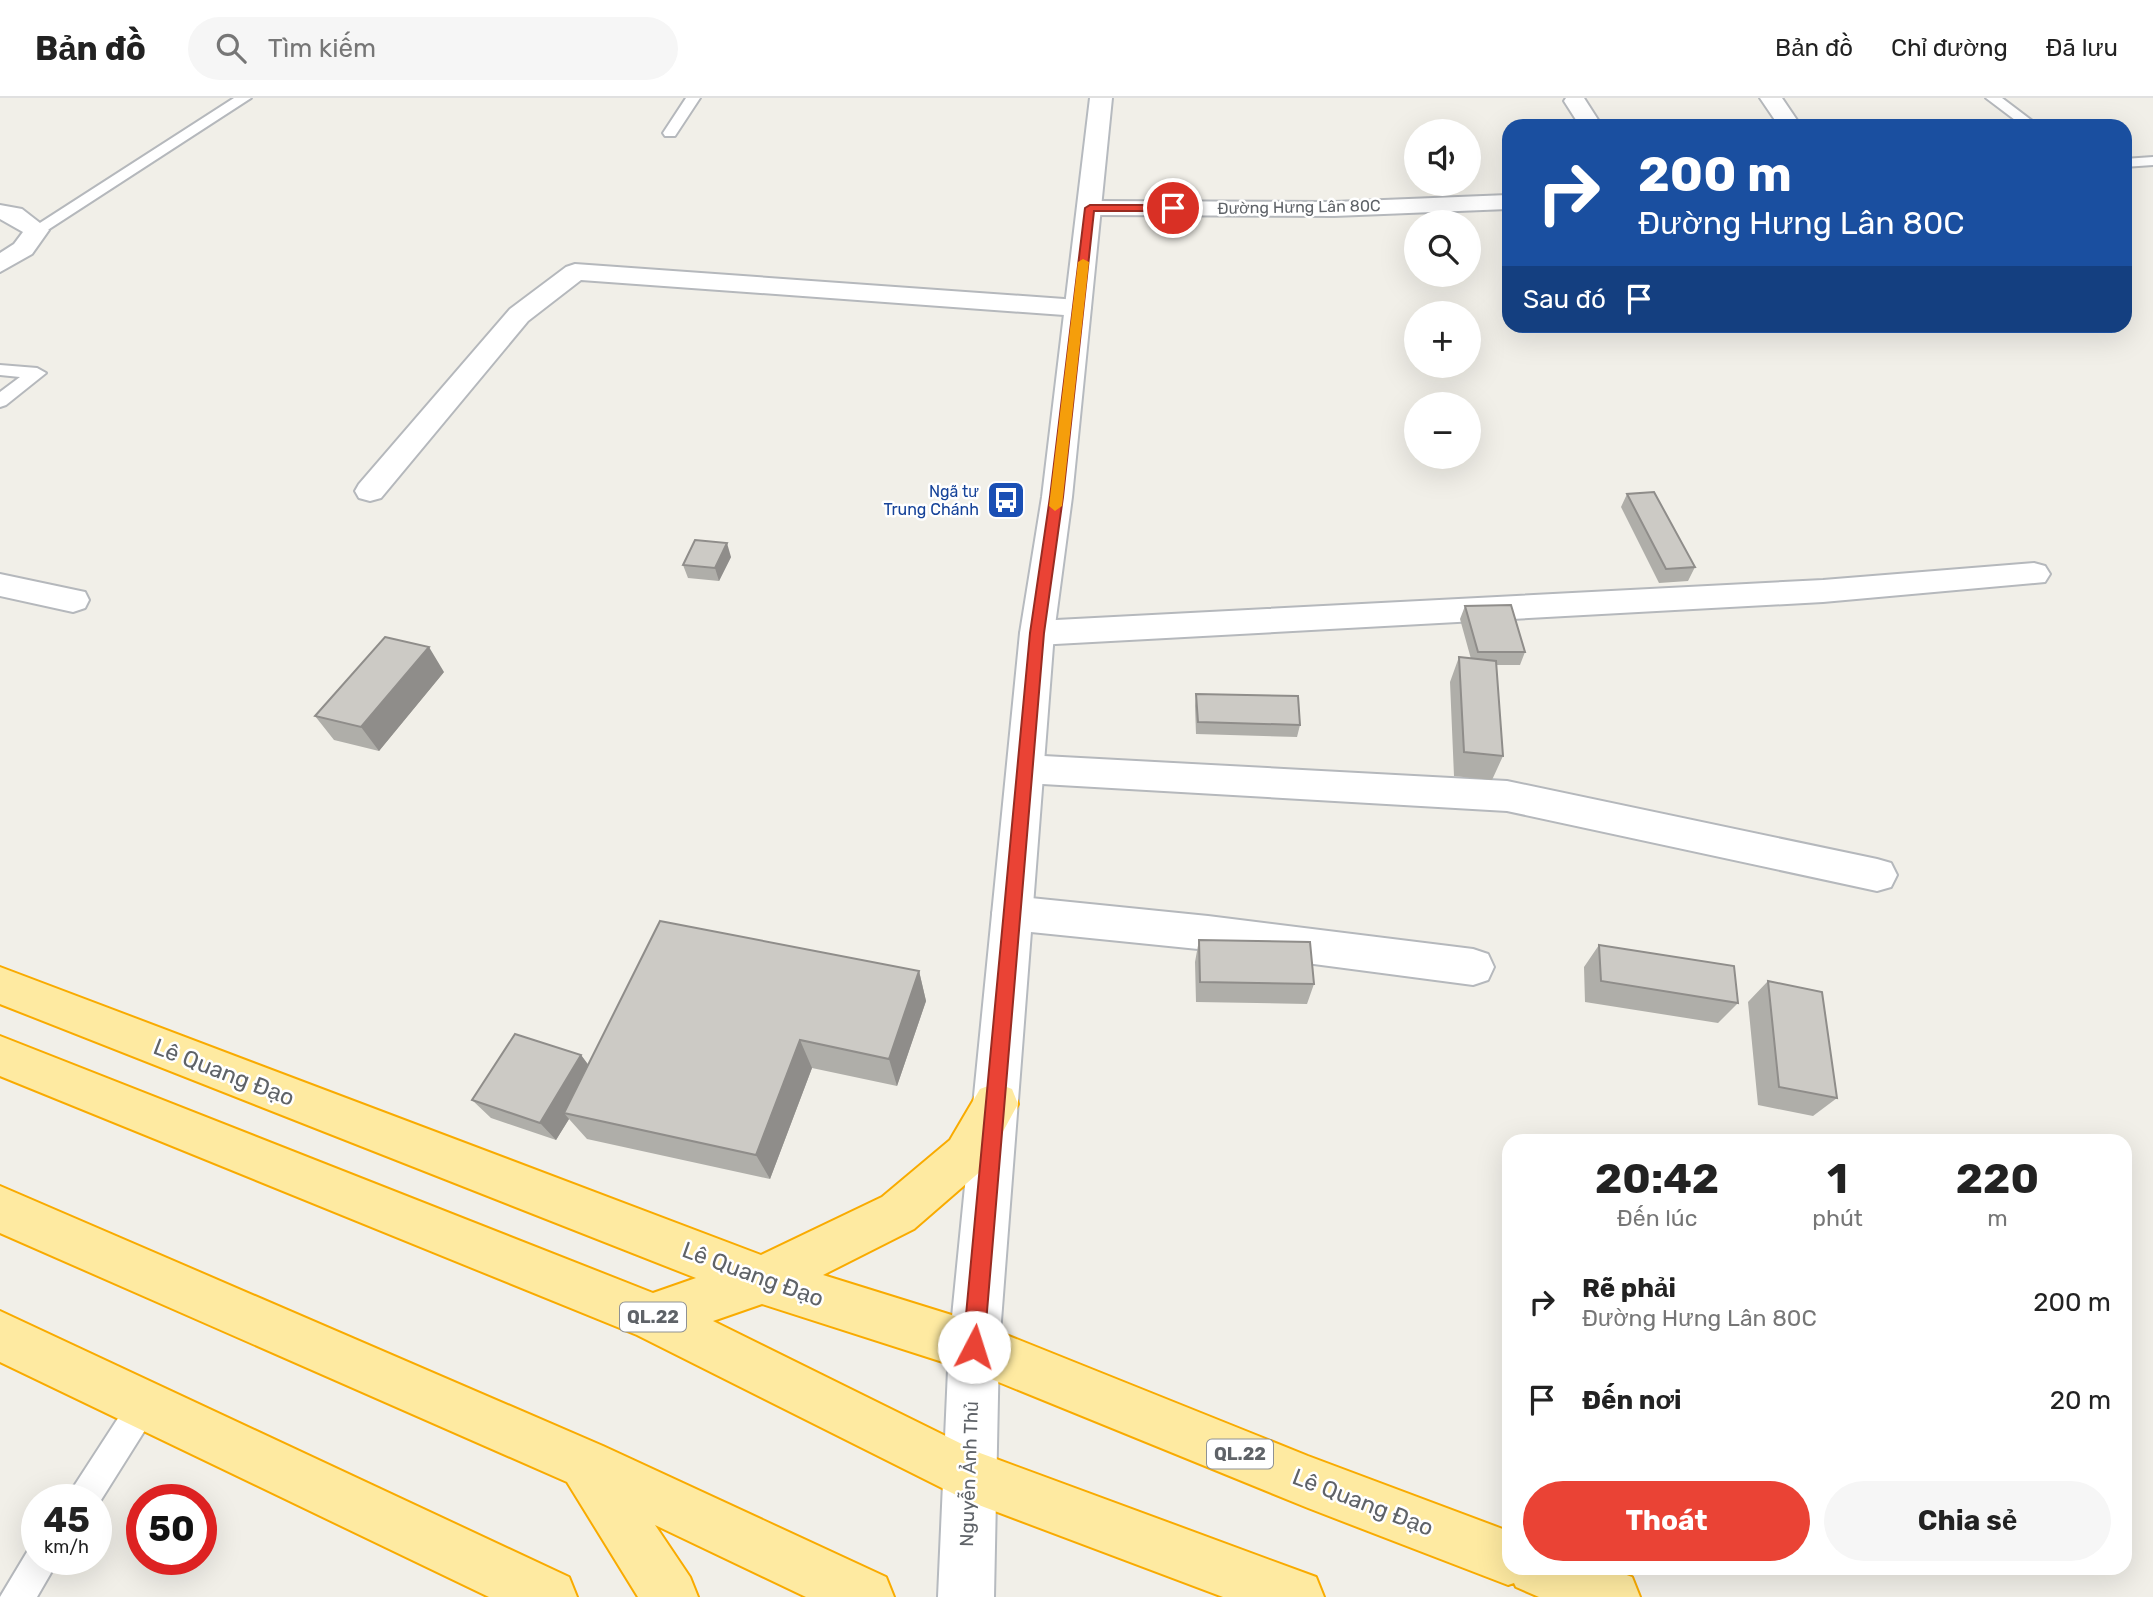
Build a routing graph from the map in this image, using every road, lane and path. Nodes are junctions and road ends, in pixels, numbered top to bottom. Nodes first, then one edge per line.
1 (244, 98) edge
2 (692, 98) edge
3 (1101, 98) edge
4 (1771, 98) edge
5 (1993, 98) edge
6 (1575, 101) dead end
7 (1587, 119) edge
8 (1785, 119) edge
9 (2022, 119) edge
10 (670, 133) dead end
11 (2153, 161) edge
12 (2132, 162) edge
13 (1502, 202) edge
14 (1090, 208) junction
15 (0, 212) edge
16 (37, 230) junction
17 (0, 264) edge
18 (1078, 308) junction
19 (0, 370) edge
20 (0, 401) edge
21 (370, 491) dead end
22 (2034, 574) dead end
23 (0, 585) edge
24 (73, 600) dead end
25 (1037, 633) junction
26 (1025, 769) junction
27 (1877, 875) dead end
28 (1012, 913) junction
29 (1473, 967) dead end
30 (0, 985) edge
31 (0, 1056) edge
32 (996, 1104) junction
33 (0, 1209) edge
34 (762, 1280) junction
35 (653, 1317) junction
36 (0, 1336) edge
37 (974, 1347) junction
38 (146, 1403) junction
39 (585, 1464) junction
40 (968, 1475) junction
41 (93, 1484) edge
42 (1502, 1556) edge
43 (31, 1575) edge
44 (1554, 1575) edge
45 (17, 1597) edge
46 (549, 1597) edge
47 (670, 1597) edge
48 (866, 1597) edge
49 (966, 1597) edge
50 (1296, 1597) edge
51 (1612, 1597) edge

1 - 16 lane
2 - 10 lane
3 - 14 street, Nguyễn Ảnh Thủ
4 - 8 street
5 - 9 lane
6 - 7 street
11 - 12 lane
13 - 14 street, Đường Hưng Lân 80C
14 - 18 street, Nguyễn Ảnh Thủ
15 - 16 street
16 - 17 street
18 - 21 street
18 - 25 street, Nguyễn Ảnh Thủ
19 - 20 lane
22 - 25 street
23 - 24 street
25 - 26 street, Nguyễn Ảnh Thủ
26 - 27 street
26 - 28 street, Nguyễn Ảnh Thủ
28 - 29 street
28 - 32 street, Nguyễn Ảnh Thủ
30 - 34 highway, Lê Quang Đạo / QL.22
31 - 35 highway, QL.22
32 - 34 highway
32 - 37 street, Nguyễn Ảnh Thủ
33 - 39 highway
34 - 35 highway
34 - 37 highway, Lê Quang Đạo / QL.22
35 - 40 highway, QL.22
36 - 38 highway
37 - 40 street, Nguyễn Ảnh Thủ
37 - 42 highway, Lê Quang Đạo / QL.22
38 - 41 lane
38 - 46 highway
39 - 47 highway
39 - 48 highway
40 - 49 street, Nguyễn Ảnh Thủ
40 - 50 highway, QL.22
43 - 45 lane
44 - 51 highway

